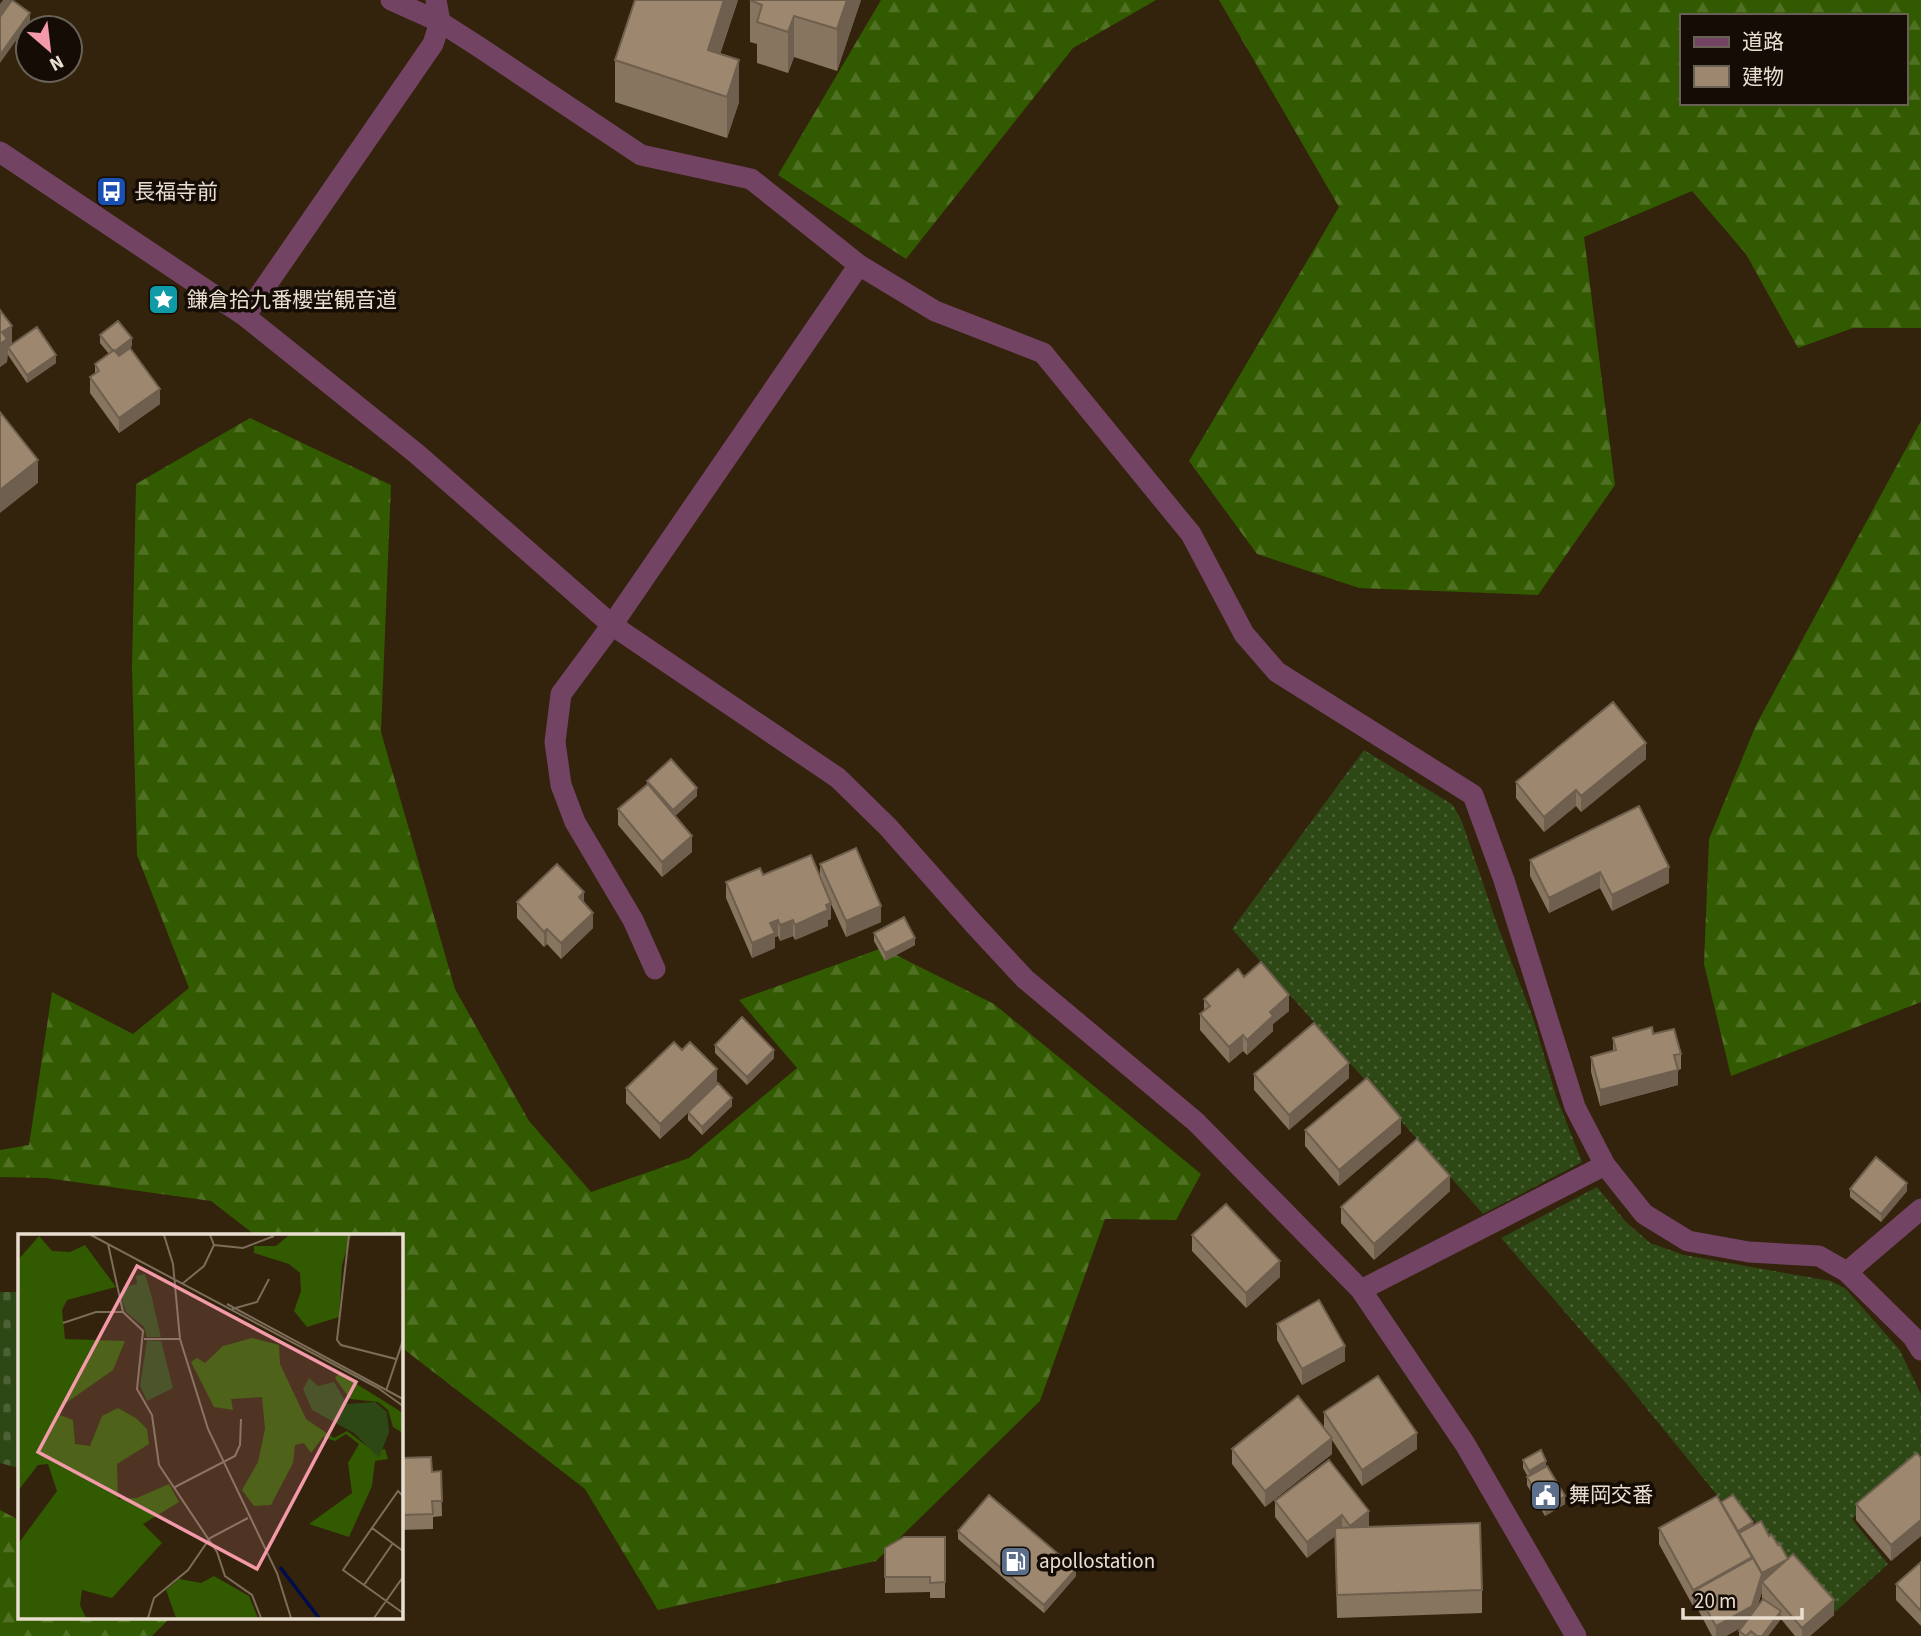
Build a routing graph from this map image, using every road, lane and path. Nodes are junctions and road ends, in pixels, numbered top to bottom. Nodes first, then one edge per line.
1 (391, 0) edge
2 (436, 0) edge
3 (440, 22) junction
4 (0, 152) edge
5 (859, 265) junction
6 (245, 316) junction
7 (612, 625) junction
8 (655, 969) dead end
9 (1605, 1165) junction
10 (1921, 1209) edge
11 (1847, 1272) junction
12 (1362, 1290) junction
13 (1921, 1350) edge
14 (1576, 1636) edge

1 - 3 street
2 - 3 street
3 - 5 street
3 - 6 street
4 - 6 street
5 - 7 street
5 - 9 street
6 - 7 street
7 - 8 street
7 - 12 street
9 - 11 street
9 - 12 street
10 - 11 street
11 - 13 street
12 - 14 street

